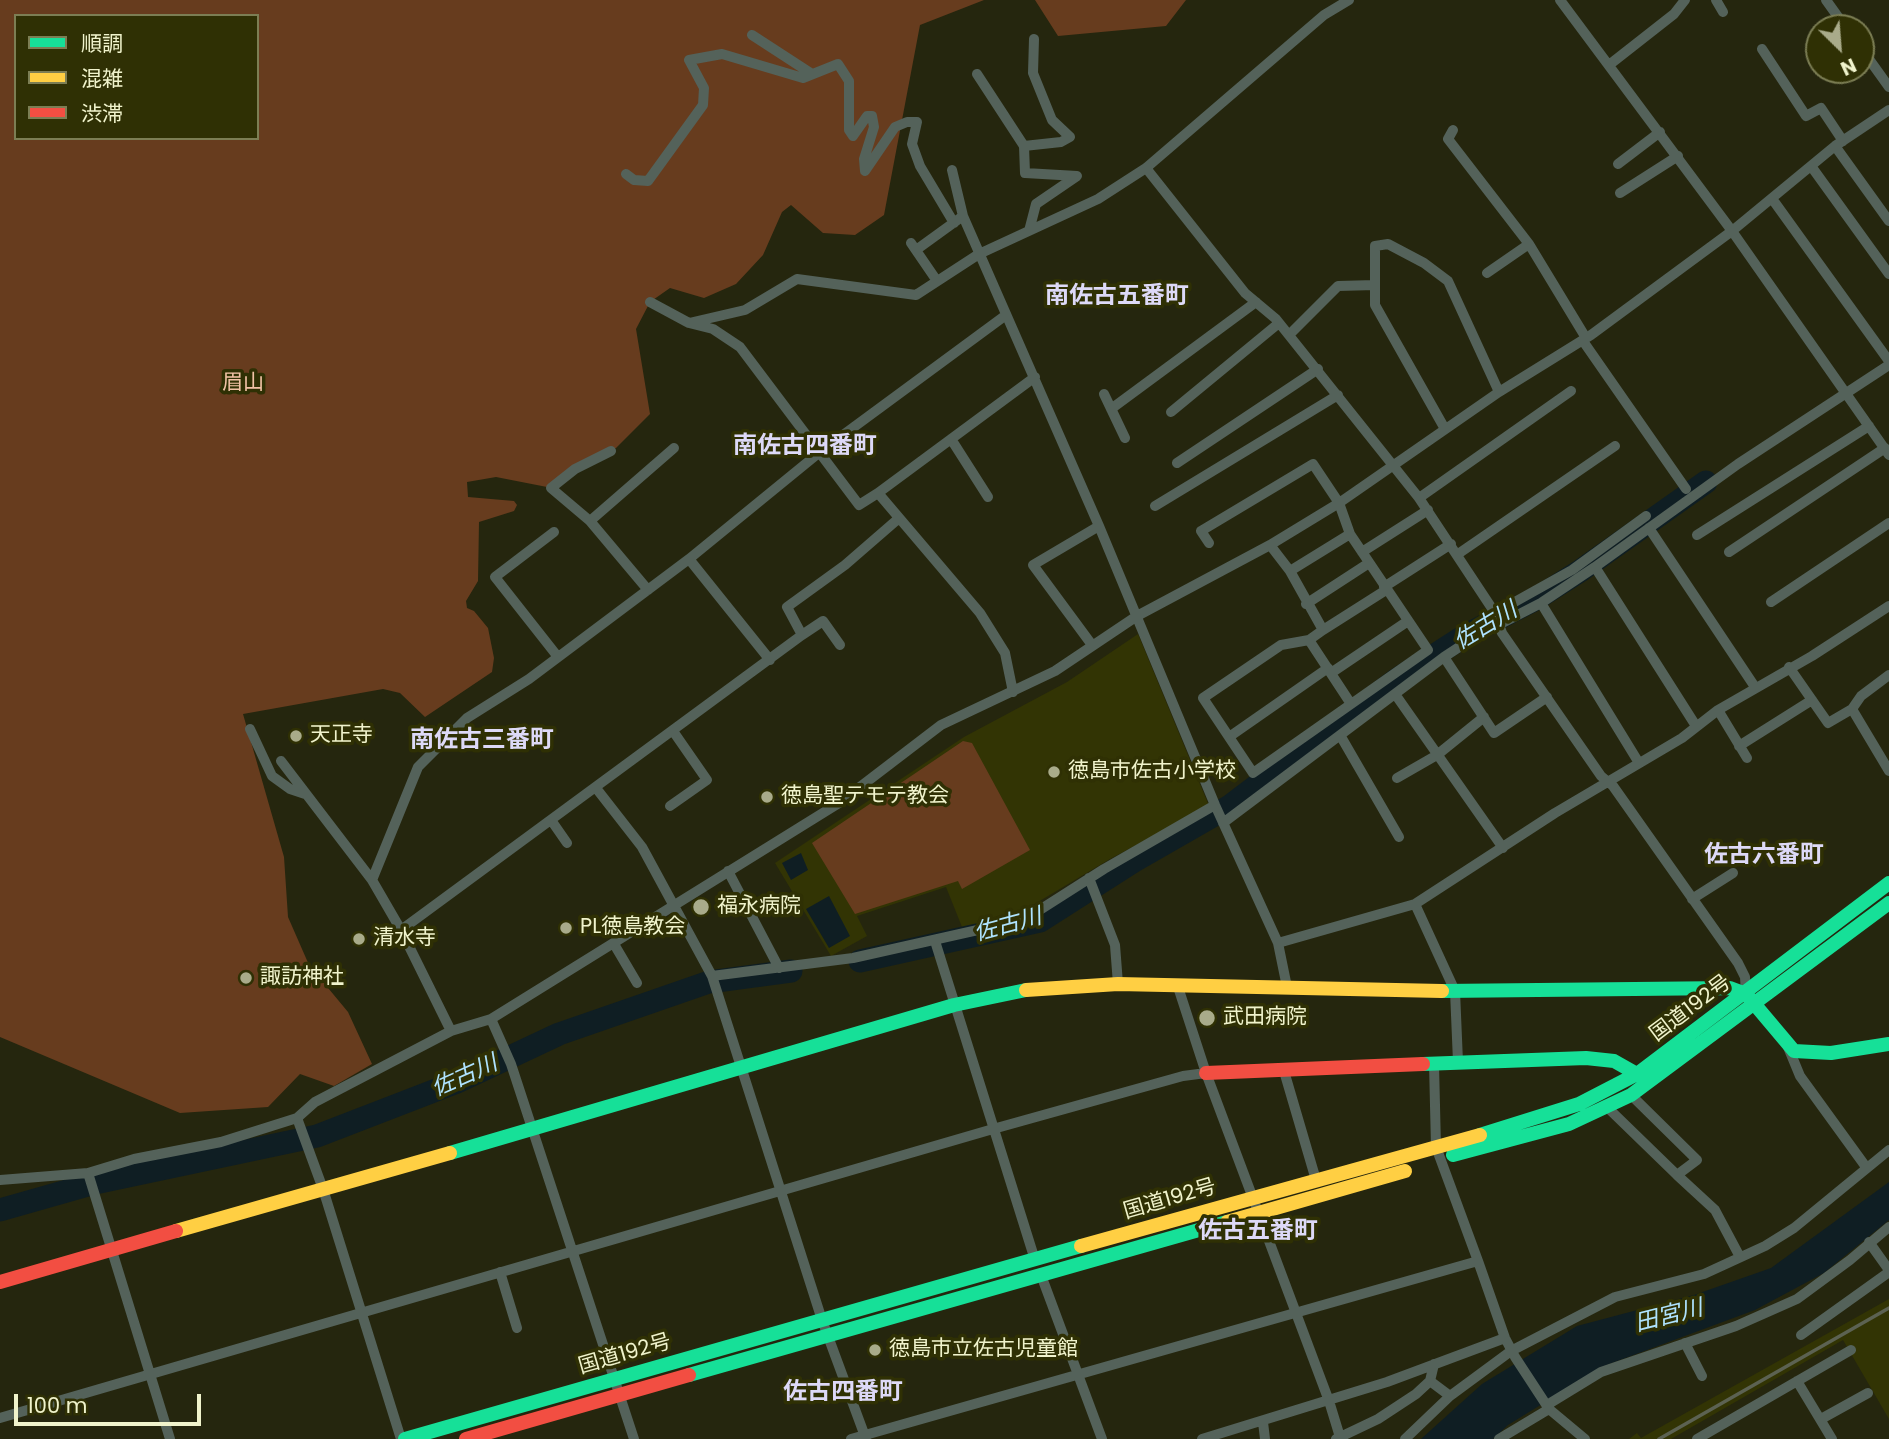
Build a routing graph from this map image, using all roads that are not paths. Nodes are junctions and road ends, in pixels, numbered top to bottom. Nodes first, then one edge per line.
1 (1349, 0) edge
2 (1560, 0) edge
3 (1685, 0) edge
4 (1716, 0) edge
5 (1723, 12) dead end
6 (752, 35) dead end
7 (1034, 39) dead end
8 (1762, 49) dead end
9 (1609, 65) junction
10 (1875, 68) edge
11 (812, 74) junction
12 (977, 74) dead end
13 (1889, 87) edge
14 (1889, 110) edge
15 (1453, 130) dead end
16 (1660, 132) junction
17 (1839, 144) junction
18 (1024, 146) junction
19 (1678, 156) junction
20 (1618, 163) dead end
21 (1811, 166) junction
22 (1146, 168) junction
23 (952, 170) dead end
24 (626, 174) dead end
25 (1620, 193) dead end
26 (1773, 200) junction
27 (958, 220) junction
28 (1889, 221) edge
29 (1029, 231) junction
30 (1732, 231) junction
31 (1529, 244) junction
32 (979, 254) junction
33 (1487, 273) dead end
34 (1889, 274) edge
35 (937, 281) junction
36 (1375, 285) junction
37 (650, 302) dead end
38 (1256, 302) junction
39 (1006, 315) junction
40 (690, 323) junction
41 (1279, 323) junction
42 (1289, 335) junction
43 (1584, 340) junction
44 (1888, 361) edge
45 (1231, 362) junction
46 (1318, 369) junction
47 (1240, 372) dead end
48 (1035, 377) junction
49 (1572, 391) dead end
50 (1845, 391) junction
51 (1499, 392) junction
52 (1104, 394) dead end
53 (1338, 395) junction
54 (1111, 409) junction
55 (1171, 412) dead end
56 (1869, 426) junction
57 (1445, 429) junction
58 (1125, 438) dead end
59 (951, 439) junction
60 (1615, 446) dead end
61 (674, 448) dead end
62 (611, 451) dead end
63 (1887, 451) edge
64 (820, 452) junction
65 (1177, 463) dead end
66 (1394, 466) junction
67 (1686, 489) dead end
68 (878, 493) junction
69 (988, 498) dead end
70 (1419, 498) junction
71 (1339, 503) junction
72 (1155, 506) dead end
73 (1428, 510) junction
74 (1646, 516) dead end
75 (898, 519) junction
76 (590, 522) junction
77 (1889, 523) edge
78 (1099, 526) junction
79 (1649, 528) junction
80 (554, 532) dead end
81 (1350, 534) junction
82 (1697, 535) dead end
83 (1209, 542) dead end
84 (1270, 545) junction
85 (1455, 549) junction
86 (1362, 552) junction
87 (1730, 552) dead end
88 (689, 559) junction
89 (1368, 563) junction
90 (1595, 567) junction
91 (1290, 571) junction
92 (1385, 588) junction
93 (648, 590) junction
94 (1771, 602) dead end
95 (1541, 603) junction
96 (1306, 604) junction
97 (1889, 606) edge
98 (1137, 616) junction
99 (1497, 619) junction
100 (1408, 621) junction
101 (1323, 630) junction
102 (802, 635) junction
103 (1309, 640) junction
104 (840, 645) dead end
105 (1093, 645) junction
106 (558, 657) junction
107 (1444, 657) junction
108 (770, 660) junction
109 (1789, 667) junction
110 (1329, 671) junction
111 (1888, 677) edge
112 (1755, 687) junction
113 (1013, 692) junction
114 (1395, 694) junction
115 (1547, 697) junction
116 (1812, 700) junction
117 (1351, 704) junction
118 (1852, 709) junction
119 (1718, 710) junction
120 (1483, 717) junction
121 (1696, 726) junction
122 (250, 729) dead end
123 (673, 731) junction
124 (1340, 735) junction
125 (1229, 737) junction
126 (1739, 746) junction
127 (1437, 755) junction
128 (1746, 758) dead end
129 (281, 761) dead end
130 (1639, 763) junction
131 (1889, 771) edge
132 (1397, 778) dead end
133 (1608, 781) junction
134 (1259, 782) junction
135 (596, 788) junction
136 (305, 794) junction
137 (678, 805) dead end
138 (1219, 814) junction
139 (551, 820) junction
140 (1399, 837) dead end
141 (567, 843) dead end
142 (1503, 848) junction
143 (728, 871) junction
144 (1733, 873) dead end
145 (372, 880) junction
146 (1889, 883) edge
147 (1093, 884) junction
148 (1692, 899) junction
149 (1889, 903) edge
150 (1415, 904) junction
151 (674, 905) junction
152 (401, 930) junction
153 (1278, 943) junction
154 (614, 944) junction
155 (937, 946) junction
156 (779, 968) junction
157 (714, 980) junction
158 (637, 983) dead end
159 (1118, 984) junction
160 (1178, 987) junction
161 (1287, 987) junction
162 (1455, 991) junction
163 (1751, 999) junction
164 (954, 1005) junction
165 (491, 1019) junction
166 (451, 1031) junction
167 (1889, 1044) edge
168 (1788, 1047) junction
169 (1458, 1062) junction
170 (1434, 1064) junction
171 (741, 1069) junction
172 (1284, 1071) junction
173 (1206, 1073) junction
174 (1637, 1074) junction
175 (1631, 1095) junction
176 (1608, 1108) junction
177 (298, 1118) junction
178 (533, 1129) junction
179 (993, 1129) junction
180 (1889, 1150) edge
181 (1438, 1153) junction
182 (1866, 1167) junction
183 (1678, 1175) junction
184 (90, 1177) junction
185 (0, 1180) edge
186 (1315, 1180) junction
187 (323, 1189) junction
188 (780, 1192) junction
189 (1252, 1199) junction
190 (1258, 1212) junction
191 (1889, 1227) edge
192 (1870, 1242) junction
193 (113, 1249) junction
194 (572, 1251) junction
195 (1740, 1257) junction
196 (1035, 1259) junction
197 (1478, 1261) junction
198 (1889, 1271) edge
199 (500, 1272) junction
200 (1041, 1275) junction
201 (0, 1282) edge
202 (362, 1312) junction
203 (1296, 1312) junction
204 (825, 1327) junction
205 (517, 1328) dead end
206 (1801, 1335) dead end
207 (1505, 1338) junction
208 (1685, 1343) junction
209 (1851, 1350) dead end
210 (1513, 1354) junction
211 (1434, 1364) junction
212 (152, 1375) junction
213 (1079, 1375) junction
214 (1702, 1376) dead end
215 (614, 1379) junction
216 (1430, 1381) junction
217 (1797, 1381) junction
218 (1868, 1393) dead end
219 (619, 1394) junction
220 (1450, 1396) junction
221 (1329, 1401) junction
222 (1548, 1407) junction
223 (0, 1418) edge
224 (1821, 1419) junction
225 (1263, 1422) junction
226 (865, 1437) edge
227 (1338, 1438) edge
228 (170, 1439) edge
229 (403, 1439) edge
230 (466, 1439) edge
231 (634, 1439) edge
232 (850, 1439) edge
233 (1102, 1439) edge
234 (1202, 1439) edge
235 (1265, 1439) edge
236 (1405, 1439) edge
237 (1499, 1439) edge
238 (1585, 1439) edge
239 (1697, 1439) edge
240 (1832, 1439) edge

1 - 22 street
2 - 9 street
3 - 9 street
4 - 5 street
6 - 11 street
7 - 18 street
8 - 17 street
9 - 16 street
10 - 13 street
11 - 24 street
11 - 27 street
12 - 18 street
14 - 17 street
15 - 31 street
16 - 19 street
16 - 20 street
17 - 21 street
17 - 28 street
18 - 29 street
19 - 25 street
19 - 30 street
21 - 26 street
21 - 34 street
22 - 29 street
22 - 38 street
23 - 27 street
26 - 30 street
26 - 44 street
27 - 32 street
27 - 35 street
29 - 32 street
30 - 43 street
30 - 50 street
31 - 33 street
31 - 43 street
32 - 35 street
32 - 39 street
35 - 40 street
36 - 42 street
36 - 51 street
36 - 57 street
37 - 40 street
38 - 41 street
38 - 54 street
39 - 48 street
39 - 64 street
40 - 64 street
41 - 42 street
41 - 45 street
42 - 46 street
43 - 51 street
43 - 67 street
44 - 50 street
45 - 47 street
45 - 55 street
46 - 53 street
46 - 65 street
48 - 59 street
48 - 78 street
49 - 70 street
50 - 56 street
50 - 79 street
51 - 57 street
52 - 54 street
53 - 66 street
53 - 72 street
54 - 58 street
56 - 63 street
56 - 82 street
57 - 66 street
59 - 68 street
59 - 69 street
60 - 85 street
61 - 76 street
62 - 76 street
63 - 87 street
64 - 68 street
64 - 88 street
66 - 70 street
66 - 71 street
68 - 75 street
70 - 73 street
71 - 81 street
71 - 83 street
71 - 84 street
73 - 85 street
73 - 86 street
74 - 99 street
75 - 102 street
75 - 113 street
76 - 93 street
77 - 94 street
78 - 98 street
78 - 105 street
79 - 90 street
79 - 112 street
80 - 106 street
81 - 86 street
81 - 91 street
84 - 91 street
84 - 98 street
85 - 92 street
85 - 99 street
86 - 89 street
88 - 93 street
88 - 108 street
89 - 92 street
89 - 96 street
90 - 95 street
90 - 121 street
91 - 96 street
92 - 100 street
92 - 101 street
93 - 106 street
95 - 99 street
95 - 130 street
96 - 101 street
97 - 109 street
98 - 105 street
98 - 138 street
99 - 107 street
99 - 115 street
100 - 110 street
100 - 117 street
101 - 103 street
102 - 104 street
102 - 108 street
103 - 110 street
103 - 125 street
105 - 113 street
106 - 145 street
107 - 114 street
107 - 120 street
108 - 123 street
109 - 112 street
109 - 116 street
110 - 117 street
110 - 125 street
111 - 118 street
112 - 119 street
113 - 143 street
114 - 124 street
114 - 127 street
115 - 120 street
115 - 133 street
116 - 118 street
116 - 126 street
117 - 134 street
118 - 131 street
119 - 121 street
119 - 126 street
120 - 127 street
121 - 130 street
122 - 136 street
123 - 135 street
123 - 137 street
124 - 134 street
124 - 140 street
125 - 134 street
126 - 128 street
127 - 132 street
127 - 142 street
129 - 136 street
130 - 133 street
133 - 142 street
133 - 148 street
134 - 138 street
135 - 139 street
135 - 151 street
136 - 145 street
138 - 147 street
138 - 153 street
139 - 141 street
139 - 152 street
142 - 150 street
143 - 151 street
143 - 156 street
144 - 148 street
145 - 152 street
146 - 163 main road, 国道192号
147 - 155 street
147 - 159 street
148 - 163 street
149 - 163 main road, 国道192号
150 - 153 street
150 - 162 street
151 - 154 street
151 - 157 street
152 - 166 street
153 - 161 street
154 - 158 street
154 - 165 street
155 - 156 street
155 - 164 street
156 - 157 street
157 - 171 street
159 - 160 main road
159 - 164 main road
160 - 161 main road
160 - 173 street
161 - 162 main road
162 - 163 main road
162 - 169 street
163 - 168 main road
163 - 174 main road, 国道192号
163 - 175 main road, 国道192号
164 - 171 main road
164 - 179 street
165 - 166 street
165 - 178 street
166 - 177 street
167 - 168 main road
168 - 182 street
169 - 170 main road
169 - 174 main road
170 - 172 main road
170 - 181 street
171 - 178 main road
171 - 188 street
172 - 173 main road
172 - 186 street
173 - 179 street
173 - 189 street
174 - 181 main road, 国道192号
175 - 176 main road, 国道192号
175 - 183 street
176 - 181 main road, 国道192号
176 - 183 street
177 - 184 street
177 - 187 street
178 - 187 main road
178 - 194 street
179 - 188 street
179 - 196 street
180 - 182 street
181 - 186 main road, 国道192号
181 - 190 main road, 国道192号
181 - 197 street
182 - 195 street
183 - 195 street
184 - 185 street
184 - 193 street
186 - 189 main road, 国道192号
187 - 193 main road
187 - 202 street
188 - 194 street
188 - 204 street
189 - 190 street
189 - 196 main road, 国道192号
190 - 200 main road, 国道192号
190 - 203 street
191 - 192 street
192 - 198 street
192 - 208 street
193 - 201 main road
193 - 212 street
194 - 199 street
194 - 215 street
195 - 210 street
196 - 204 main road, 国道192号
197 - 203 street
197 - 207 street
198 - 206 street
199 - 202 street
199 - 205 street
200 - 204 main road, 国道192号
200 - 213 street
202 - 212 street
202 - 229 street
203 - 213 street
203 - 221 street
204 - 215 main road, 国道192号
204 - 219 main road, 国道192号
204 - 226 street
207 - 210 street
207 - 211 street
208 - 214 street
208 - 222 street
209 - 217 street
210 - 220 street
210 - 222 street
211 - 216 street
211 - 221 street
212 - 223 street
212 - 228 street
213 - 226 street
213 - 233 street
215 - 219 street
215 - 229 main road, 国道192号
216 - 220 street
216 - 227 street
217 - 224 street
217 - 239 street
218 - 224 street
219 - 230 main road, 国道192号
219 - 231 street
220 - 236 street
221 - 225 street
221 - 227 street
222 - 237 street
222 - 238 street
224 - 240 street
225 - 234 street
225 - 235 street
226 - 232 street

